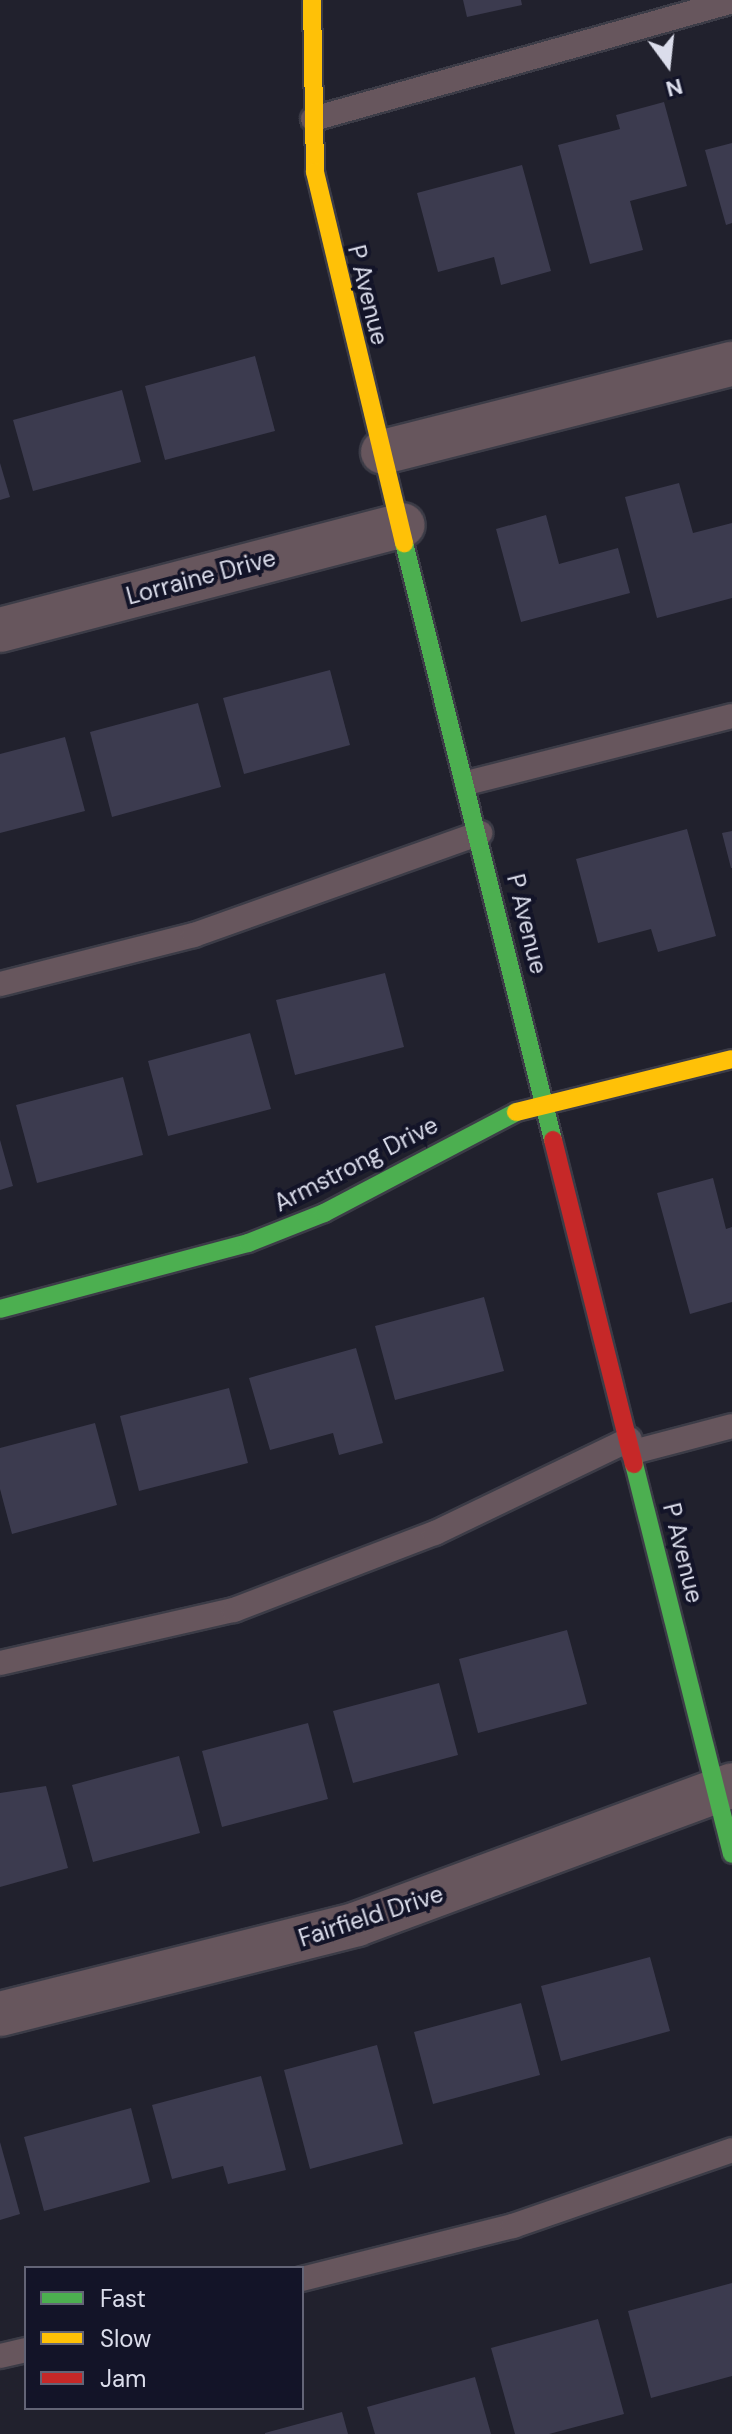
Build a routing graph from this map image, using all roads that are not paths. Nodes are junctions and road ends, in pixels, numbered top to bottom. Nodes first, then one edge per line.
1 (312, 0) edge
2 (732, 1) edge
3 (313, 119) junction
4 (732, 364) edge
5 (383, 452) junction
6 (403, 525) junction
7 (0, 630) edge
8 (732, 716) edge
9 (467, 783) junction
10 (480, 833) junction
11 (0, 984) edge
12 (732, 1059) edge
13 (547, 1104) junction
14 (0, 1309) edge
15 (732, 1426) edge
16 (631, 1446) junction
17 (0, 1663) edge
18 (724, 1787) edge
19 (732, 1854) edge
20 (0, 2014) edge
21 (732, 2150) edge
22 (304, 2278) edge
23 (24, 2350) edge
24 (0, 2356) edge

1 - 3 street, P Avenue
2 - 3 lane
3 - 5 street, P Avenue
4 - 5 street
5 - 6 street, P Avenue
6 - 7 street, Lorraine Drive
6 - 9 street, P Avenue
8 - 9 lane
9 - 10 street, P Avenue
10 - 11 lane
10 - 13 street, P Avenue
12 - 13 street, Armstrong Drive
13 - 14 street, Armstrong Drive
13 - 16 street, P Avenue
15 - 16 lane
16 - 17 lane
16 - 18 street, P Avenue
18 - 19 street, P Avenue
18 - 20 street, Fairfield Drive
21 - 22 lane
23 - 24 lane

